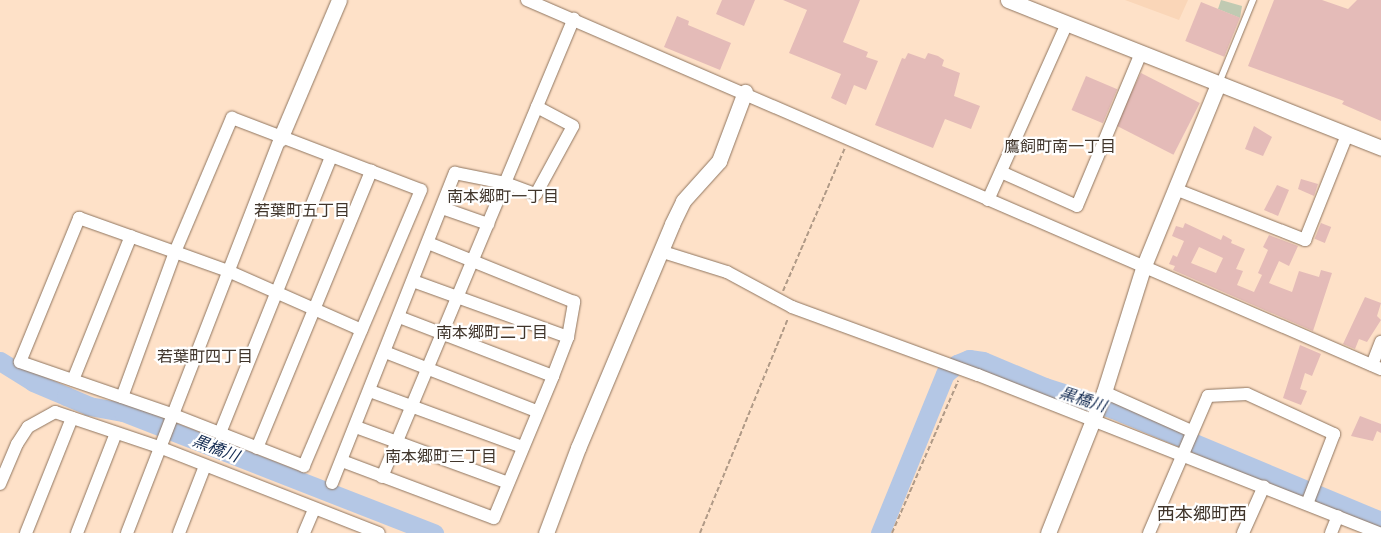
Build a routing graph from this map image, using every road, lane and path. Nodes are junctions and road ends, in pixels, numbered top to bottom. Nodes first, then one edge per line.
1 (339, 0) edge
2 (529, 0) edge
3 (1008, 0) edge
4 (1253, 0) edge
5 (574, 19) junction
6 (1066, 23) junction
7 (1141, 53) junction
8 (1218, 84) junction
9 (745, 92) junction
10 (537, 107) junction
11 (1347, 135) junction
12 (849, 138) junction
13 (280, 139) junction
14 (1381, 148) edge
15 (331, 157) junction
16 (371, 171) junction
17 (1001, 172) junction
18 (505, 183) junction
19 (1175, 189) junction
20 (988, 200) junction
21 (442, 208) junction
22 (488, 224) junction
23 (131, 236) junction
24 (428, 244) junction
25 (175, 252) junction
26 (663, 252) junction
27 (472, 262) junction
28 (1143, 268) junction
29 (228, 271) junction
30 (413, 281) junction
31 (275, 292) junction
32 (458, 297) junction
33 (781, 300) junction
34 (792, 307) junction
35 (313, 308) junction
36 (399, 317) junction
37 (362, 330) junction
38 (442, 333) junction
39 (568, 337) junction
40 (1381, 342) edge
41 (385, 352) junction
42 (1376, 367) edge
43 (428, 368) junction
44 (965, 372) junction
45 (553, 376) junction
46 (73, 380) junction
47 (370, 391) junction
48 (1104, 392) junction
49 (122, 397) junction
50 (412, 406) junction
51 (536, 411) junction
52 (174, 415) junction
53 (72, 418) junction
54 (1093, 420) junction
55 (356, 427) junction
56 (1191, 431) junction
57 (116, 433) junction
58 (220, 433) junction
59 (396, 444) junction
60 (160, 447) junction
61 (522, 447) junction
62 (257, 448) junction
63 (1182, 454) junction
64 (342, 462) junction
65 (206, 466) junction
66 (382, 477) junction
67 (332, 482) dead end
68 (508, 483) junction
69 (0, 484) edge
70 (1264, 486) junction
71 (1307, 504) junction
72 (314, 510) junction
73 (1338, 516) junction
74 (351, 528) edge
75 (1052, 532) edge
76 (26, 533) edge
77 (77, 533) edge
78 (127, 533) edge
79 (179, 533) edge
80 (304, 533) edge
81 (379, 533) edge
82 (546, 533) edge
83 (700, 533) edge
84 (892, 533) edge
85 (1149, 533) edge
86 (1243, 533) edge
87 (1330, 533) edge
88 (1379, 533) edge

1 - 13 street
2 - 5 street
3 - 6 street
4 - 8 lane
5 - 9 street
5 - 10 street
6 - 7 street
6 - 17 street
7 - 8 street
7 - 17 street
8 - 11 street
8 - 19 street
9 - 12 street
9 - 26 street
10 - 18 street
10 - 18 street
11 - 14 street
11 - 19 street
12 - 20 street
12 - 33 path
13 - 15 street
13 - 25 street
13 - 29 street
15 - 16 street
15 - 31 street
16 - 35 street
16 - 37 street
17 - 20 street
18 - 21 street
18 - 22 street
19 - 28 street
20 - 28 street
21 - 22 street
21 - 24 street
22 - 27 street
23 - 25 street
23 - 46 street
23 - 46 street
24 - 27 street
24 - 30 street
25 - 29 street
25 - 49 street
26 - 33 street
26 - 82 street
27 - 32 street
27 - 39 street
28 - 42 street
28 - 48 street
29 - 31 street
29 - 52 street
30 - 32 street
30 - 36 street
31 - 35 street
31 - 58 street
32 - 38 street
32 - 39 street
33 - 34 street
34 - 44 street
34 - 83 path
35 - 37 street
35 - 62 street
36 - 38 street
36 - 41 street
37 - 62 street
38 - 43 street
38 - 45 street
39 - 45 street
40 - 42 street
41 - 43 street
41 - 47 street
43 - 50 street
43 - 51 street
44 - 54 street
44 - 84 path
45 - 51 street
46 - 49 street
47 - 50 street
47 - 55 street
48 - 54 street
48 - 56 street
49 - 52 street
50 - 59 street
50 - 61 street
51 - 61 street
52 - 58 street
52 - 60 street
53 - 57 street
53 - 69 street
53 - 76 street
54 - 63 street
54 - 75 street
55 - 59 street
55 - 64 street
56 - 63 street
56 - 71 street
57 - 60 street
57 - 77 street
58 - 62 street
59 - 66 street
59 - 68 street
60 - 65 street
60 - 78 street
61 - 68 street
63 - 70 street
63 - 85 street
64 - 66 street
64 - 67 street
65 - 72 street
65 - 79 street
66 - 68 street
70 - 71 street
70 - 86 street
71 - 73 street
72 - 74 street
72 - 80 street
73 - 87 street
73 - 88 street
74 - 81 street

